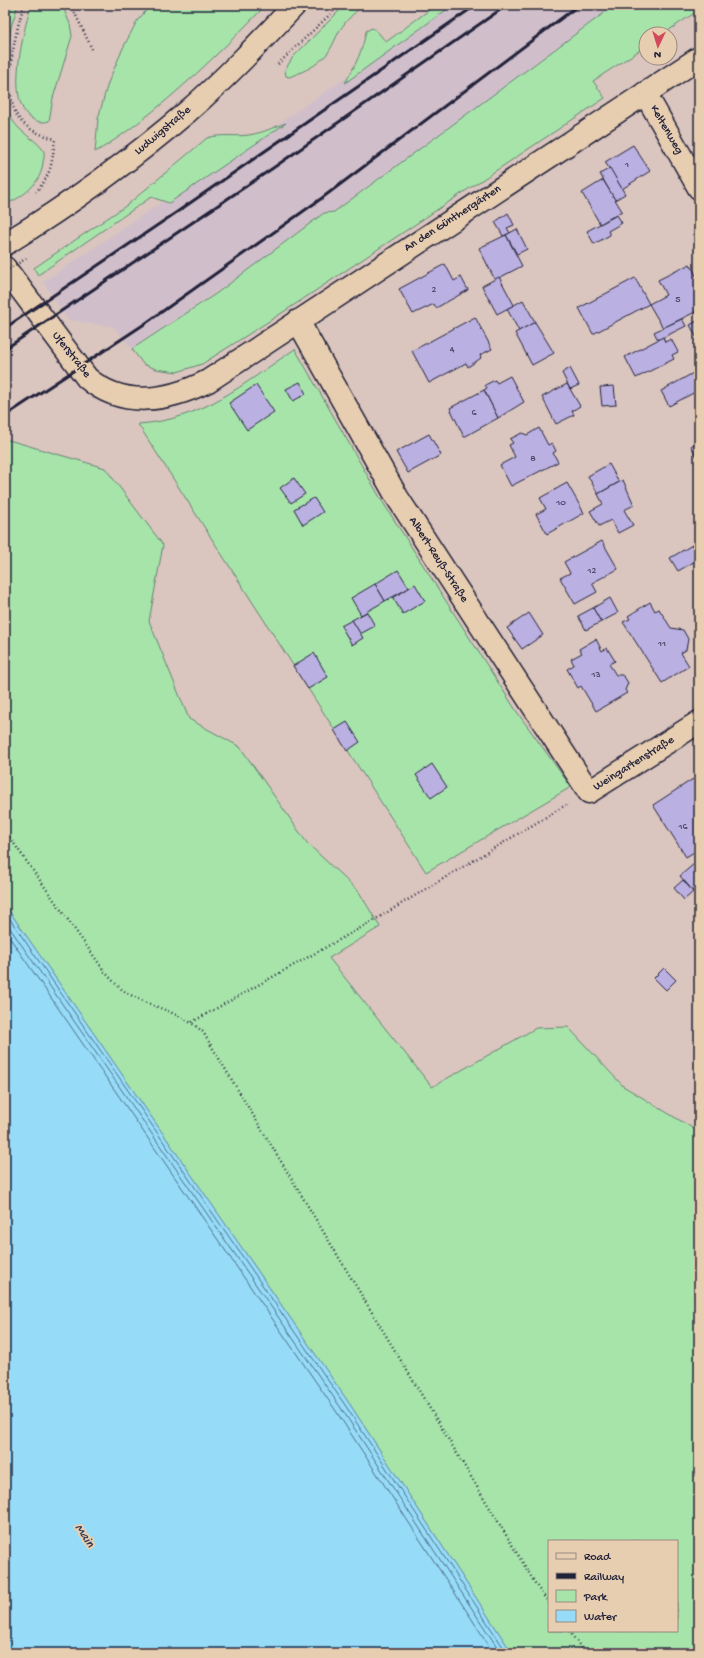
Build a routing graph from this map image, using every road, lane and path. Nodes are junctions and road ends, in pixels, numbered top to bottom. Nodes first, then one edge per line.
1 (24, 5) edge
2 (71, 5) edge
3 (295, 5) edge
4 (340, 5) edge
5 (92, 48) dead end
6 (699, 58) edge
7 (277, 64) dead end
8 (645, 93) junction
9 (699, 188) edge
10 (34, 194) dead end
11 (10, 241) edge
12 (27, 258) dead end
13 (5, 268) edge
14 (5, 271) edge
15 (298, 321) junction
16 (208, 381) joint
17 (699, 722) edge
18 (589, 792) junction
19 (5, 831) edge
20 (192, 1022) junction
21 (548, 1602) edge
22 (570, 1632) edge
23 (585, 1653) edge

1 - 10 path
2 - 5 path
3 - 11 street, Ludwigstraße
4 - 7 path
6 - 8 street, An den Günthergärten
8 - 9 street, Keltenweg
8 - 15 street, An den Günthergärten
12 - 14 path, bridge
13 - 16 street, Uferstraße
15 - 16 street, An den Günthergärten
15 - 18 street, Albert-Reuß-Straße
17 - 18 street, Weingartenstraße
18 - 20 path
19 - 20 path
20 - 21 path
22 - 23 path

